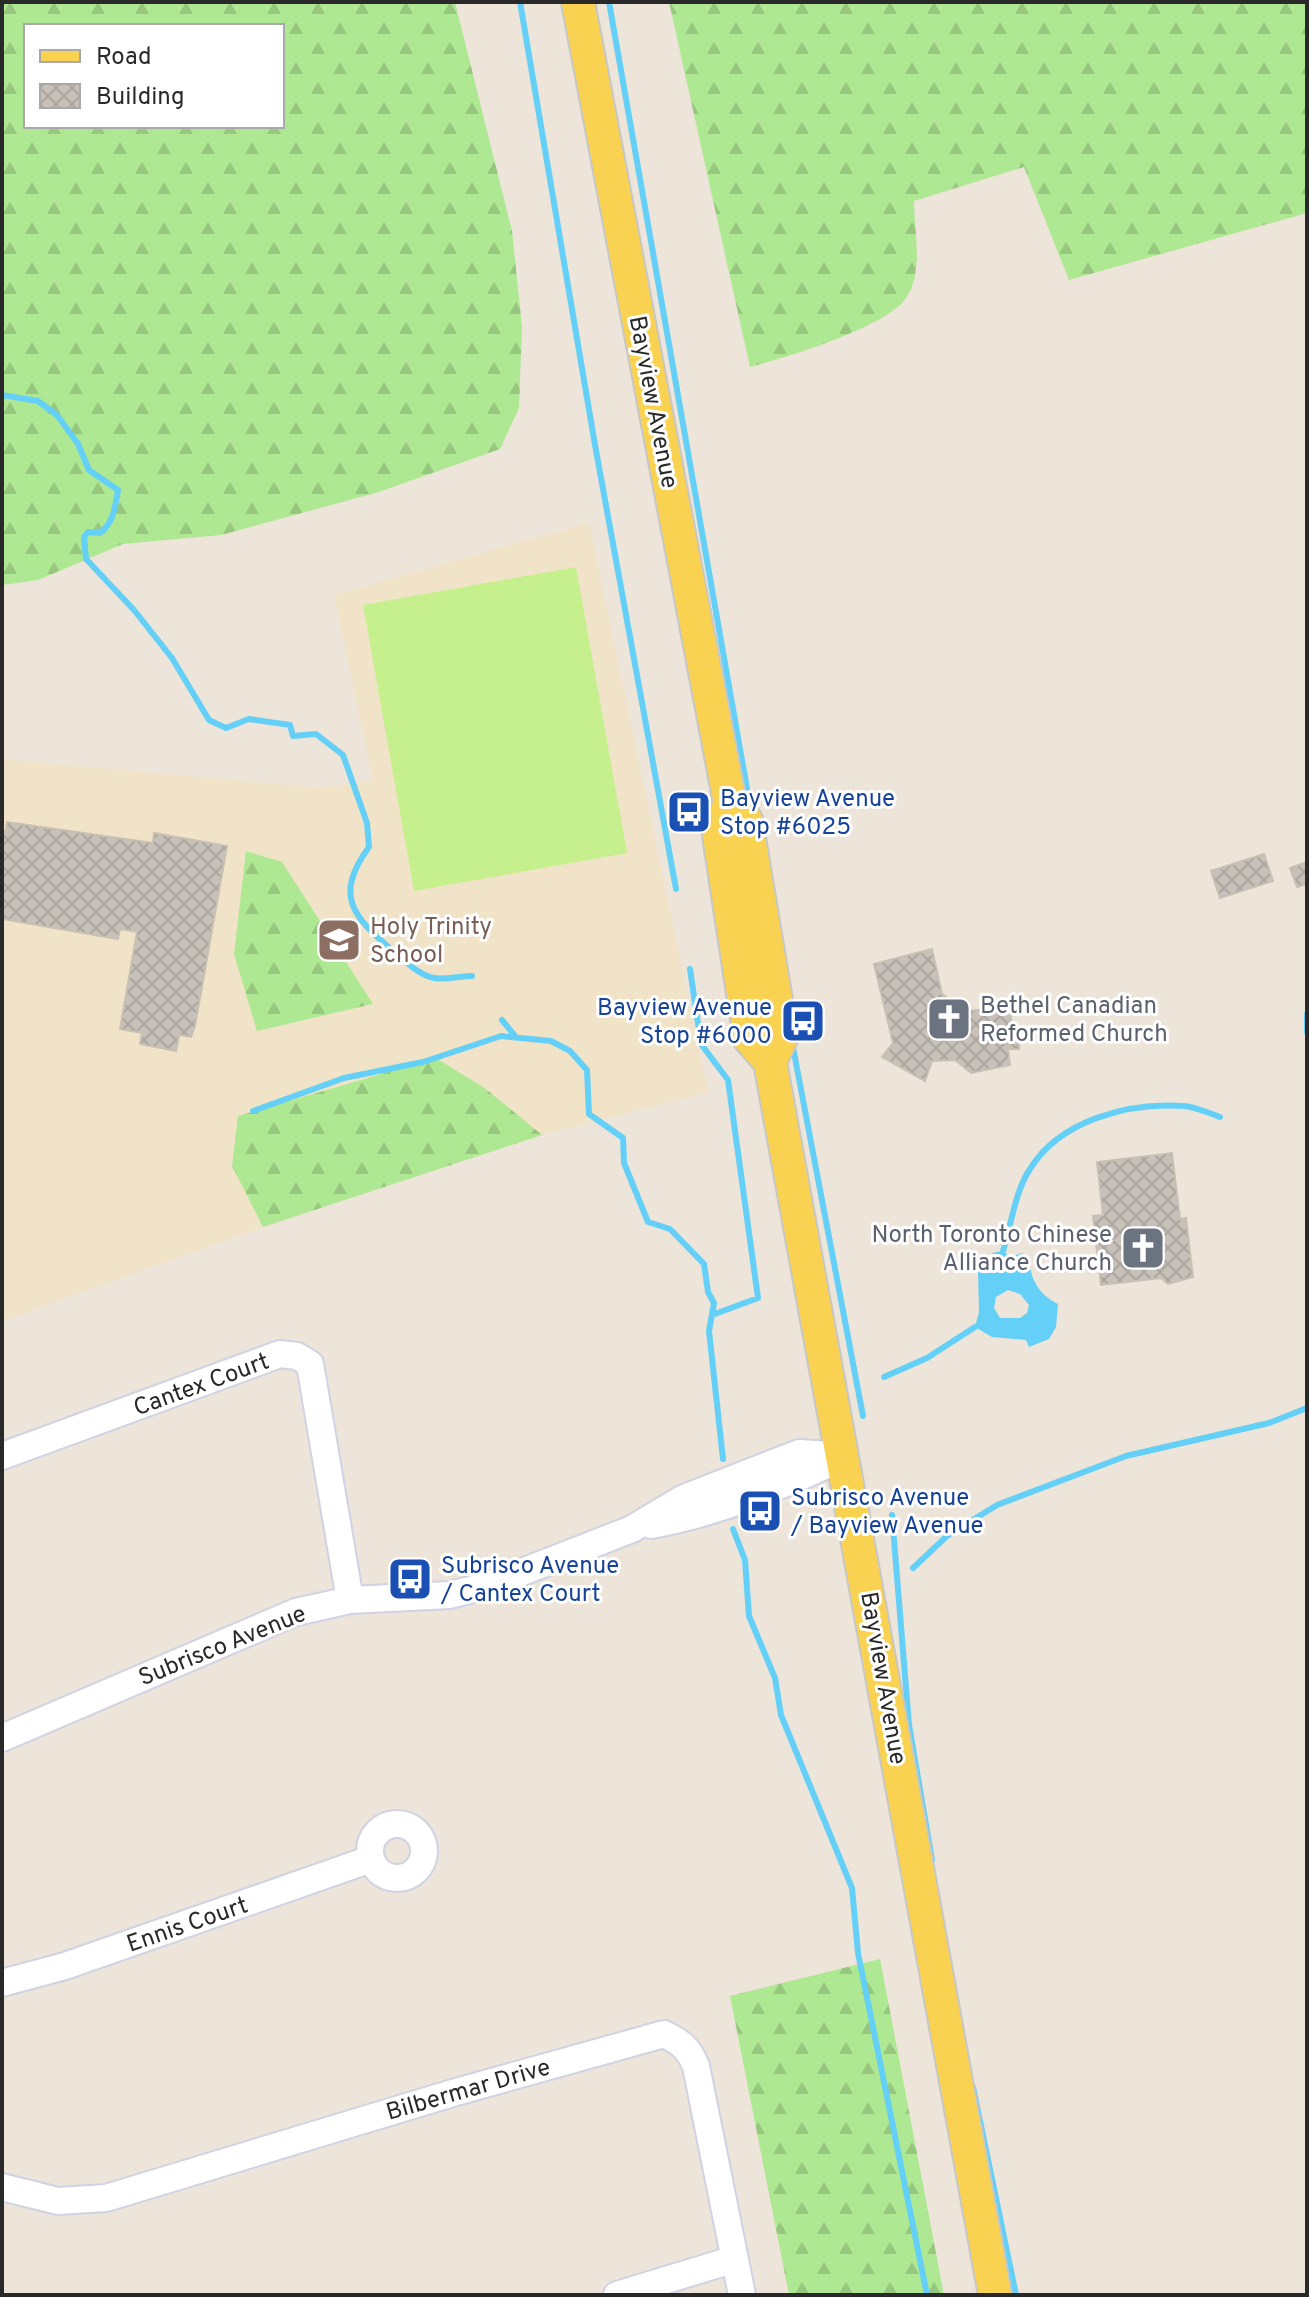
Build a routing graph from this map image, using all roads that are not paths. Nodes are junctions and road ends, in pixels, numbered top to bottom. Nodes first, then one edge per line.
1 (578, 2) edge
2 (2, 1456) edge
3 (844, 1456) junction
4 (350, 1600) junction
5 (2, 1738) edge
6 (371, 1859) dead end
7 (2, 1983) edge
8 (2, 2187) edge
9 (735, 2259) junction
10 (617, 2295) edge
11 (742, 2295) edge
12 (995, 2295) edge

1 - 3 main road, Bayview Avenue
2 - 4 street, Cantex Court
3 - 4 street, Subrisco Avenue
3 - 12 main road, Bayview Avenue
4 - 5 street, Subrisco Avenue
6 - 7 street, Ennis Court
8 - 9 street, Bilbermar Drive
9 - 10 street
9 - 11 street, Bilbermar Drive

